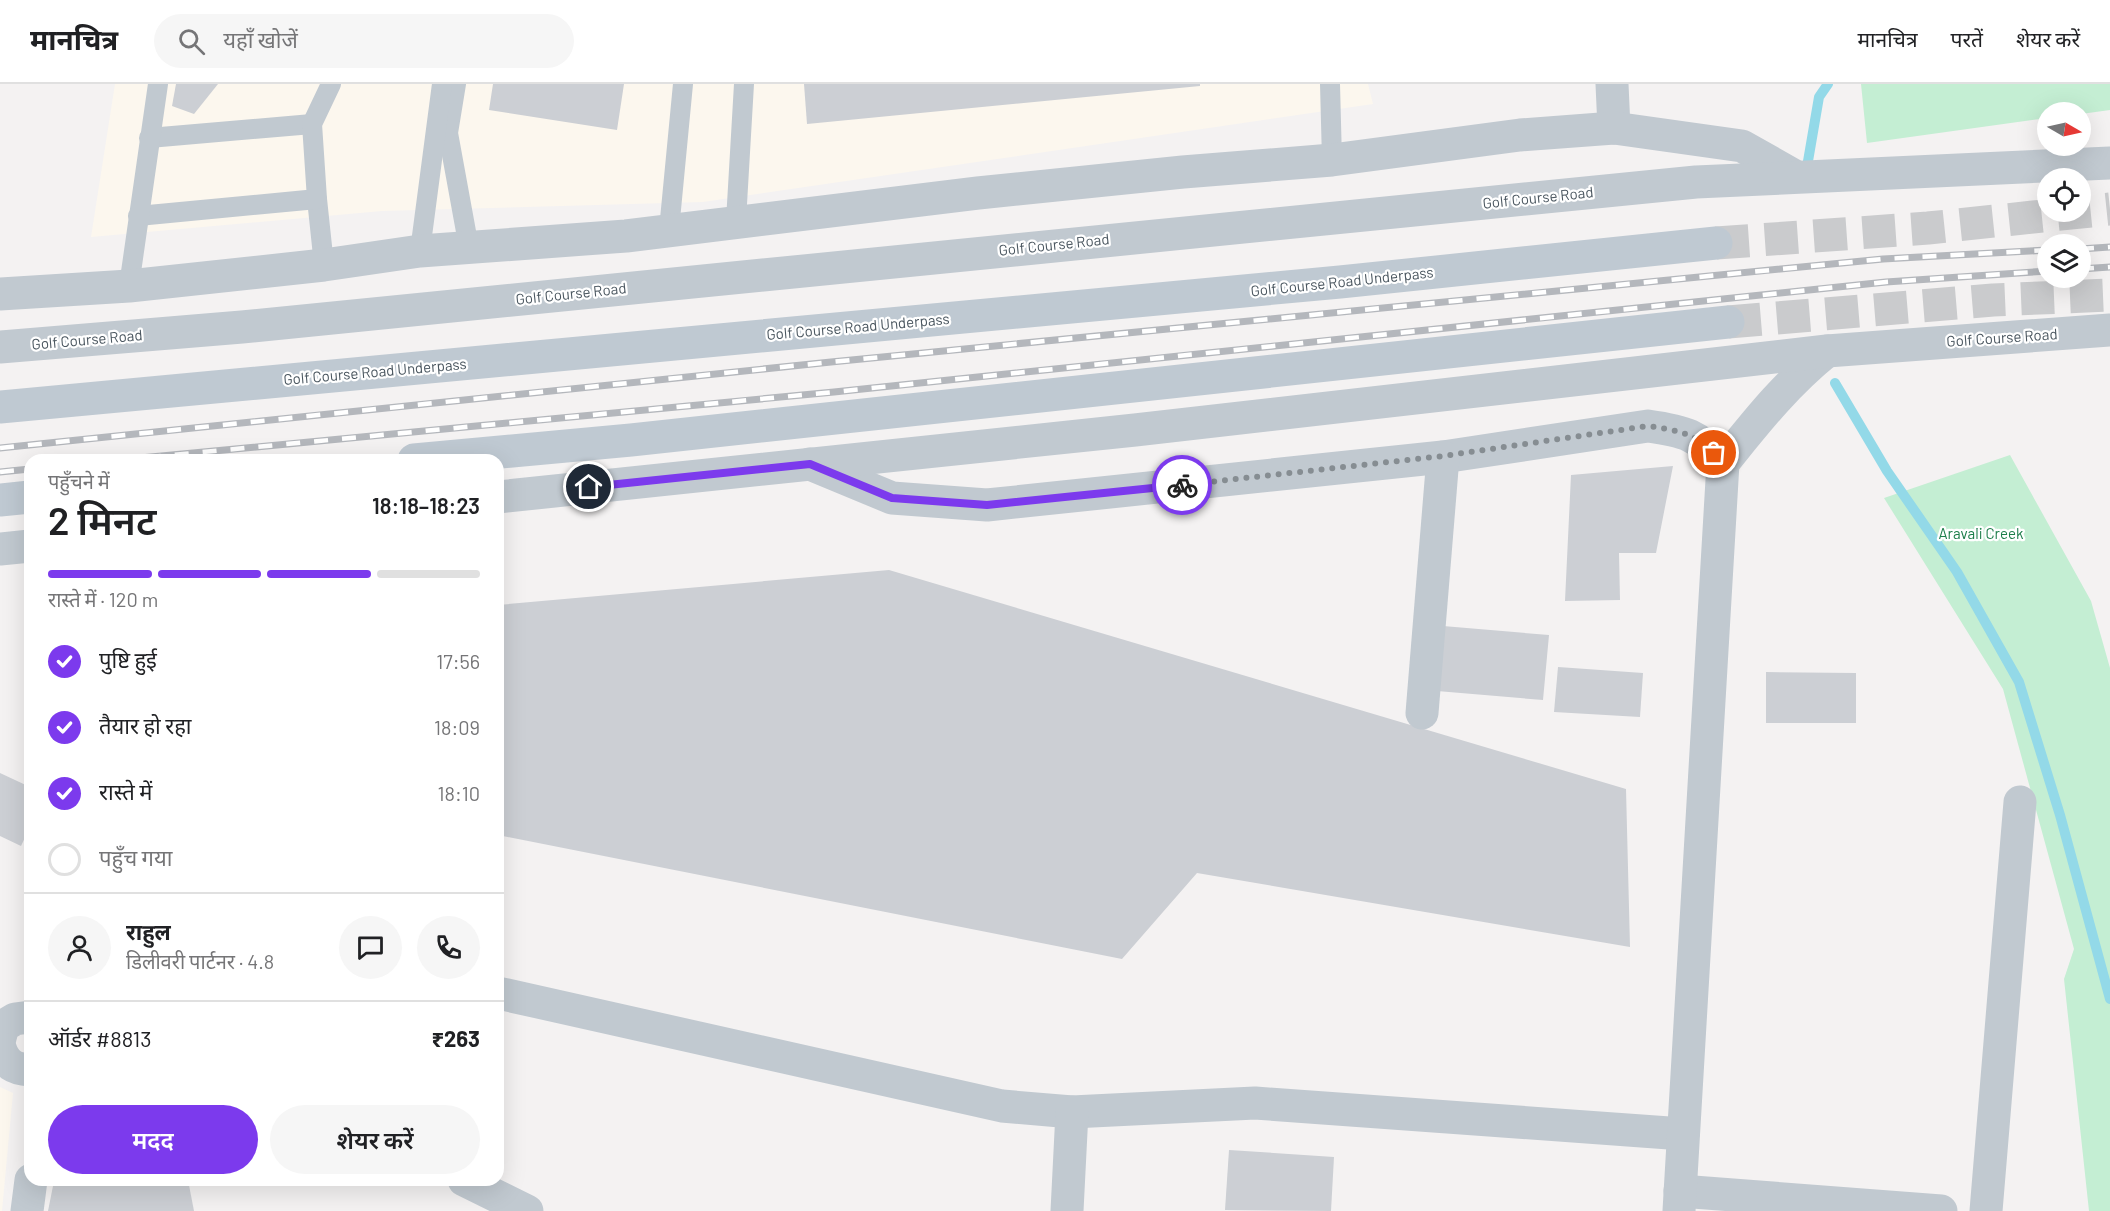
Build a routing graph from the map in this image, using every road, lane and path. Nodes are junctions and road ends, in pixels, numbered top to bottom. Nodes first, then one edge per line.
1 (158, 84) edge
2 (331, 84) edge
3 (442, 84) edge
4 (456, 84) edge
5 (683, 84) edge
6 (744, 84) edge
7 (1330, 84) edge
8 (1612, 84) edge
9 (312, 124) junction
10 (1614, 128) junction
11 (149, 138) junction
12 (1332, 160) junction
13 (2110, 162) edge
14 (1795, 176) junction
15 (317, 199) junction
16 (138, 216) junction
17 (736, 221) junction
18 (669, 230) junction
19 (1716, 243) tunnel mouth
20 (469, 248) junction
21 (420, 251) junction
22 (324, 265) junction
23 (129, 286) junction
24 (0, 294) edge
25 (1728, 322) tunnel mouth
26 (2110, 330) edge
27 (0, 347) edge
28 (1827, 351) junction
29 (0, 407) edge
30 (479, 454) edge
31 (1443, 456) junction
32 (1723, 463) junction
33 (810, 464) junction
34 (504, 496) edge
35 (24, 498) edge
36 (0, 500) edge
37 (24, 547) edge
38 (0, 549) edge
39 (1422, 713) dead end
40 (2020, 802) dead end
41 (504, 994) edge
42 (7, 1031) edge
43 (24, 1069) edge
44 (1072, 1112) junction
45 (1683, 1134) junction
46 (30, 1186) edge
47 (476, 1186) edge
48 (1680, 1201) edge
49 (27, 1211) edge
50 (527, 1211) edge
51 (1066, 1211) edge
52 (1941, 1211) edge
53 (1986, 1211) edge

1 - 11 lane
2 - 9 lane
3 - 21 lane
4 - 20 lane
5 - 18 lane
6 - 17 lane
7 - 12 lane
8 - 10 street
9 - 11 lane
9 - 15 lane
10 - 12 street
10 - 14 street
11 - 16 lane
12 - 17 street
13 - 14 street, Golf Course Road
14 - 27 street, Golf Course Road
15 - 16 lane
15 - 22 lane
16 - 23 lane
17 - 18 street
18 - 20 street
19 - 29 main road, Golf Course Road Underpass
20 - 21 street
21 - 22 street
22 - 23 street
23 - 24 street
25 - 30 main road
26 - 28 street, Golf Course Road
28 - 32 street
28 - 33 street, Golf Course Road
31 - 32 street
31 - 33 street
31 - 39 street
32 - 45 street
33 - 34 street, Golf Course Road
35 - 36 main road
37 - 38 street
40 - 53 street
41 - 44 street
42 - 43 street
44 - 45 street
44 - 51 street
45 - 48 street
46 - 49 street
47 - 50 street
48 - 52 street

